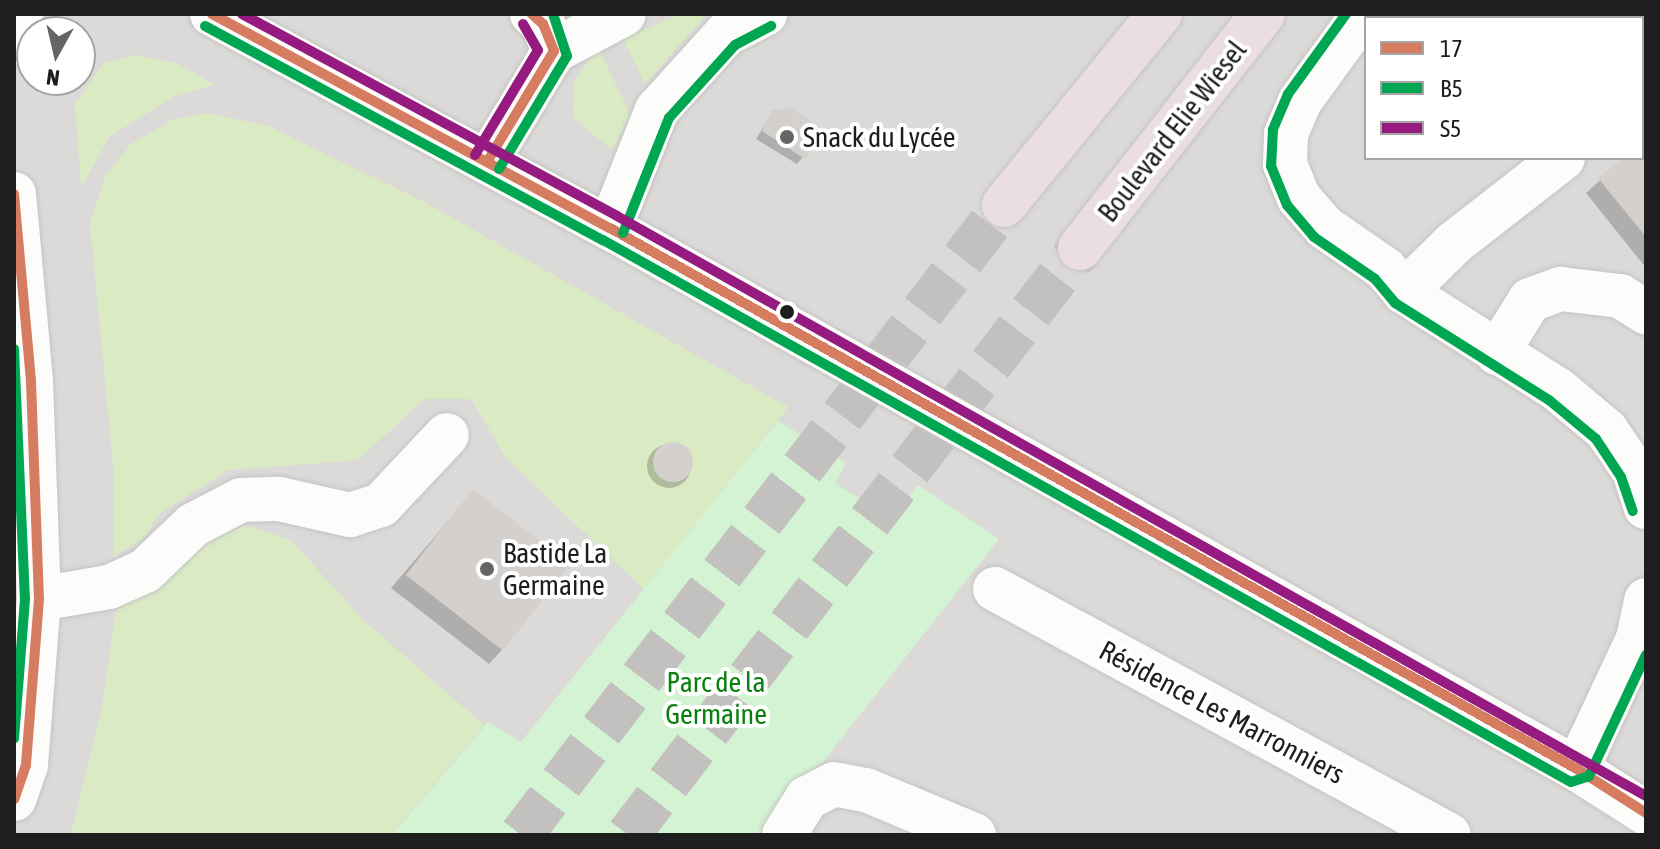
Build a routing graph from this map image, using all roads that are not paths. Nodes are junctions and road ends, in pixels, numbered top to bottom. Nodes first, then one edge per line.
1 (21, 14) edge
2 (212, 14) edge
3 (532, 14) edge
4 (624, 14) edge
5 (765, 14) edge
6 (1160, 14) edge
7 (1263, 14) edge
8 (1363, 14) edge
9 (730, 24) edge
10 (14, 43) edge
11 (554, 51) junction
12 (1560, 160) edge
13 (487, 162) junction
14 (14, 194) edge
15 (1004, 205) tunnel mouth
16 (610, 228) junction
17 (1080, 248) tunnel mouth
18 (1404, 292) junction
19 (1646, 312) edge
20 (1497, 353) junction
21 (447, 435) dead end
22 (1646, 507) edge
23 (995, 589) dead end
24 (39, 599) junction
25 (1646, 600) edge
26 (1577, 769) junction
27 (14, 799) edge
28 (1646, 813) edge
29 (784, 835) edge
30 (974, 835) edge
31 (1449, 835) edge

1 - 10 street
2 - 13 street
3 - 11 street
4 - 11 street
5 - 9 street
6 - 15 highway
7 - 17 highway, Boulevard Elie Wiesel
8 - 18 street
9 - 16 street
11 - 13 street
12 - 18 street
13 - 16 street
14 - 24 street
16 - 26 street
18 - 20 street
19 - 20 street
20 - 22 street
21 - 24 street
23 - 31 street, Résidence Les Marronniers
24 - 27 street
25 - 26 street
26 - 28 street
29 - 30 street

